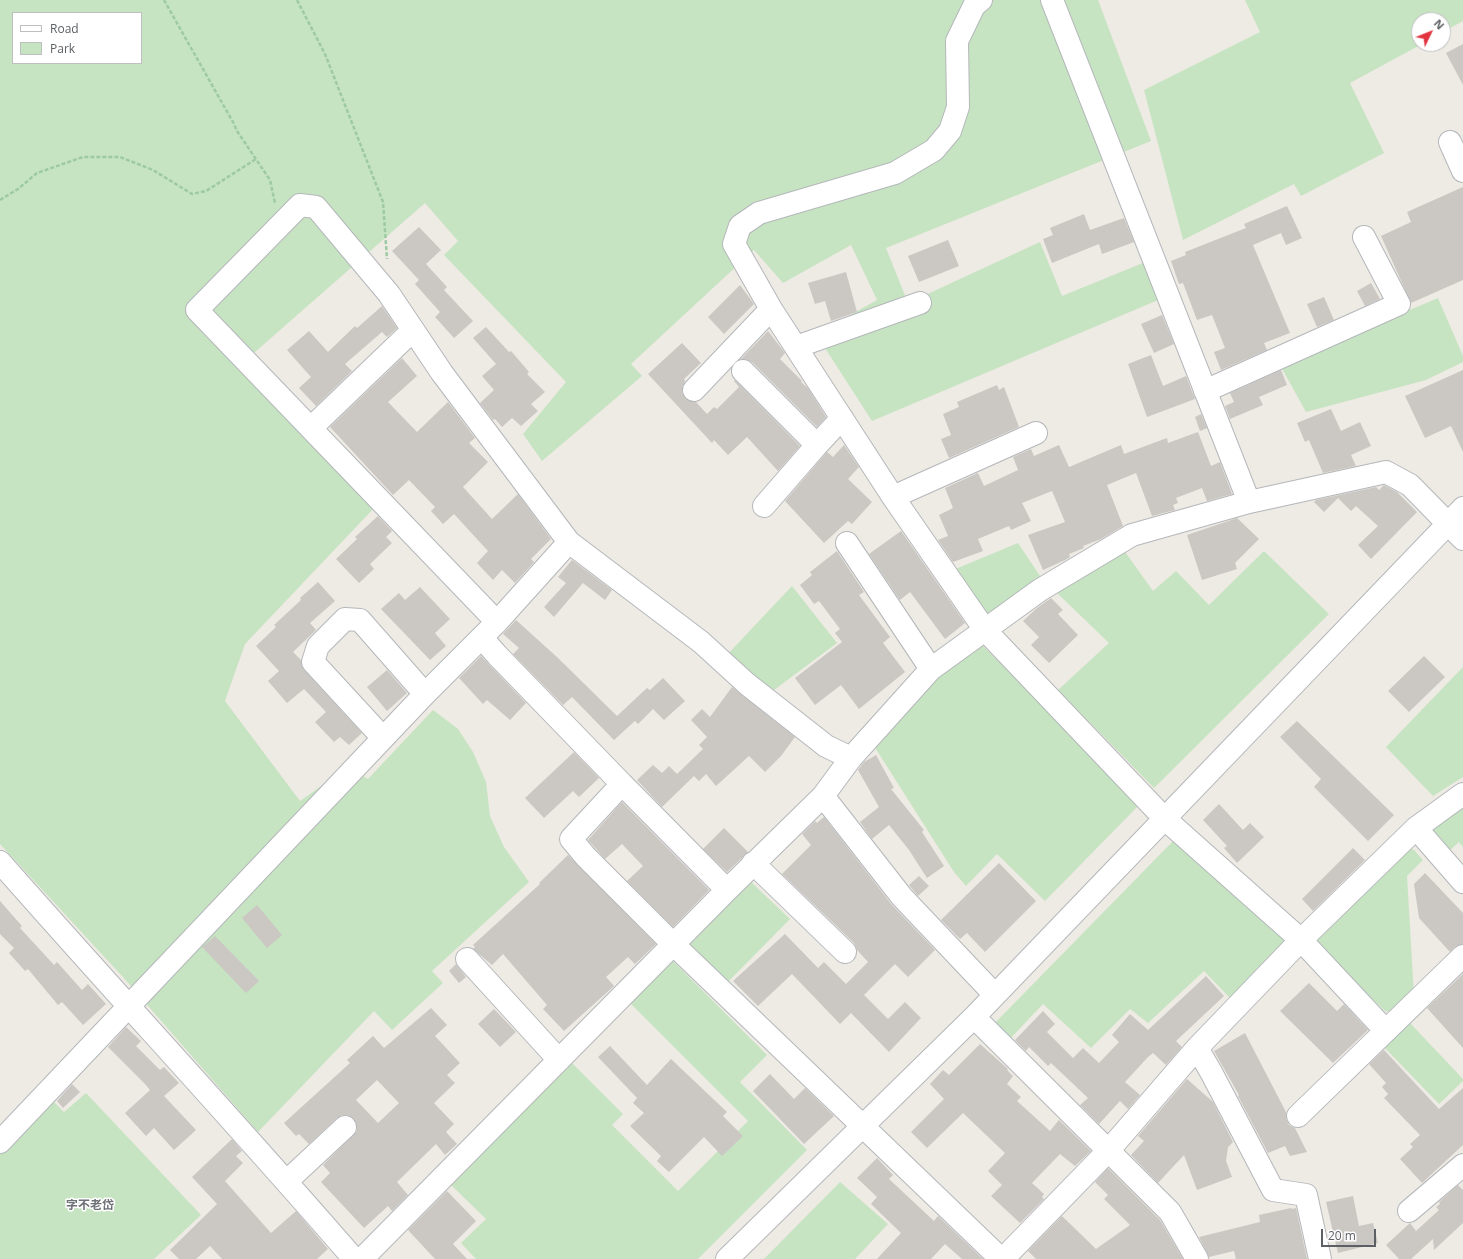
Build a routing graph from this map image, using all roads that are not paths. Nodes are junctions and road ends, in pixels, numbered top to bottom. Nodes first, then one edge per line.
1 (981, 0) edge
2 (1052, 0) edge
3 (1450, 142) dead end
4 (1463, 171) edge
5 (1364, 237) dead end
6 (920, 302) dead end
7 (771, 309) junction
8 (413, 330) junction
9 (796, 347) junction
10 (743, 371) dead end
11 (694, 390) dead end
12 (1206, 391) junction
13 (842, 418) junction
14 (311, 428) junction
15 (1036, 433) dead end
16 (817, 445) junction
17 (893, 497) junction
18 (1249, 502) junction
19 (764, 506) dead end
20 (1463, 508) edge
21 (1448, 524) junction
22 (1463, 539) edge
23 (569, 542) junction
24 (847, 542) dead end
25 (497, 622) junction
26 (985, 630) junction
27 (482, 638) junction
28 (931, 669) junction
29 (425, 694) junction
30 (384, 738) junction
31 (851, 758) junction
32 (622, 784) junction
33 (1463, 794) edge
34 (823, 796) junction
35 (1165, 819) junction
36 (1416, 828) junction
37 (0, 862) edge
38 (754, 863) junction
39 (1463, 882) edge
40 (727, 890) junction
41 (1301, 940) junction
42 (673, 944) junction
43 (845, 952) dead end
44 (1463, 956) edge
45 (467, 959) dead end
46 (995, 995) junction
47 (128, 1006) junction
48 (974, 1017) junction
49 (1386, 1031) junction
50 (1196, 1048) junction
51 (559, 1060) junction
52 (1298, 1116) dead end
53 (345, 1127) dead end
54 (862, 1127) junction
55 (0, 1142) edge
56 (1110, 1150) junction
57 (1463, 1166) edge
58 (287, 1181) junction
59 (1408, 1211) dead end
60 (354, 1259) edge
61 (362, 1259) edge
62 (727, 1259) edge
63 (1002, 1259) edge
64 (1197, 1259) edge
65 (1320, 1259) edge

1 - 7 street
2 - 12 street
3 - 4 street
5 - 12 street
6 - 9 street
7 - 9 street
7 - 11 street
8 - 14 street
8 - 14 street
8 - 23 street
9 - 13 street
10 - 16 street
12 - 18 street
13 - 16 street
13 - 17 street
14 - 25 street
15 - 17 street
16 - 19 street
17 - 26 street
18 - 21 street
18 - 26 street
20 - 21 street
21 - 22 street
21 - 35 street
23 - 25 street
23 - 31 street
24 - 28 street
25 - 27 street
26 - 28 street
26 - 35 street
27 - 29 street
27 - 32 street
28 - 31 street
29 - 30 street
29 - 30 street
30 - 47 street
31 - 34 street
32 - 40 street
32 - 42 street
33 - 36 street
34 - 38 street
34 - 46 street
35 - 41 street
35 - 46 street
36 - 39 street
36 - 41 street
37 - 47 street
38 - 40 street
38 - 43 street
40 - 42 street
41 - 49 street
41 - 50 street
42 - 51 street
42 - 54 street
44 - 49 street
45 - 51 street
46 - 48 street
47 - 55 street
47 - 58 street
48 - 54 street
48 - 56 street
49 - 52 street
50 - 56 street
50 - 65 street
51 - 61 street
53 - 58 street
54 - 62 street
54 - 63 street
56 - 63 street
56 - 64 street
57 - 59 street
58 - 60 street

